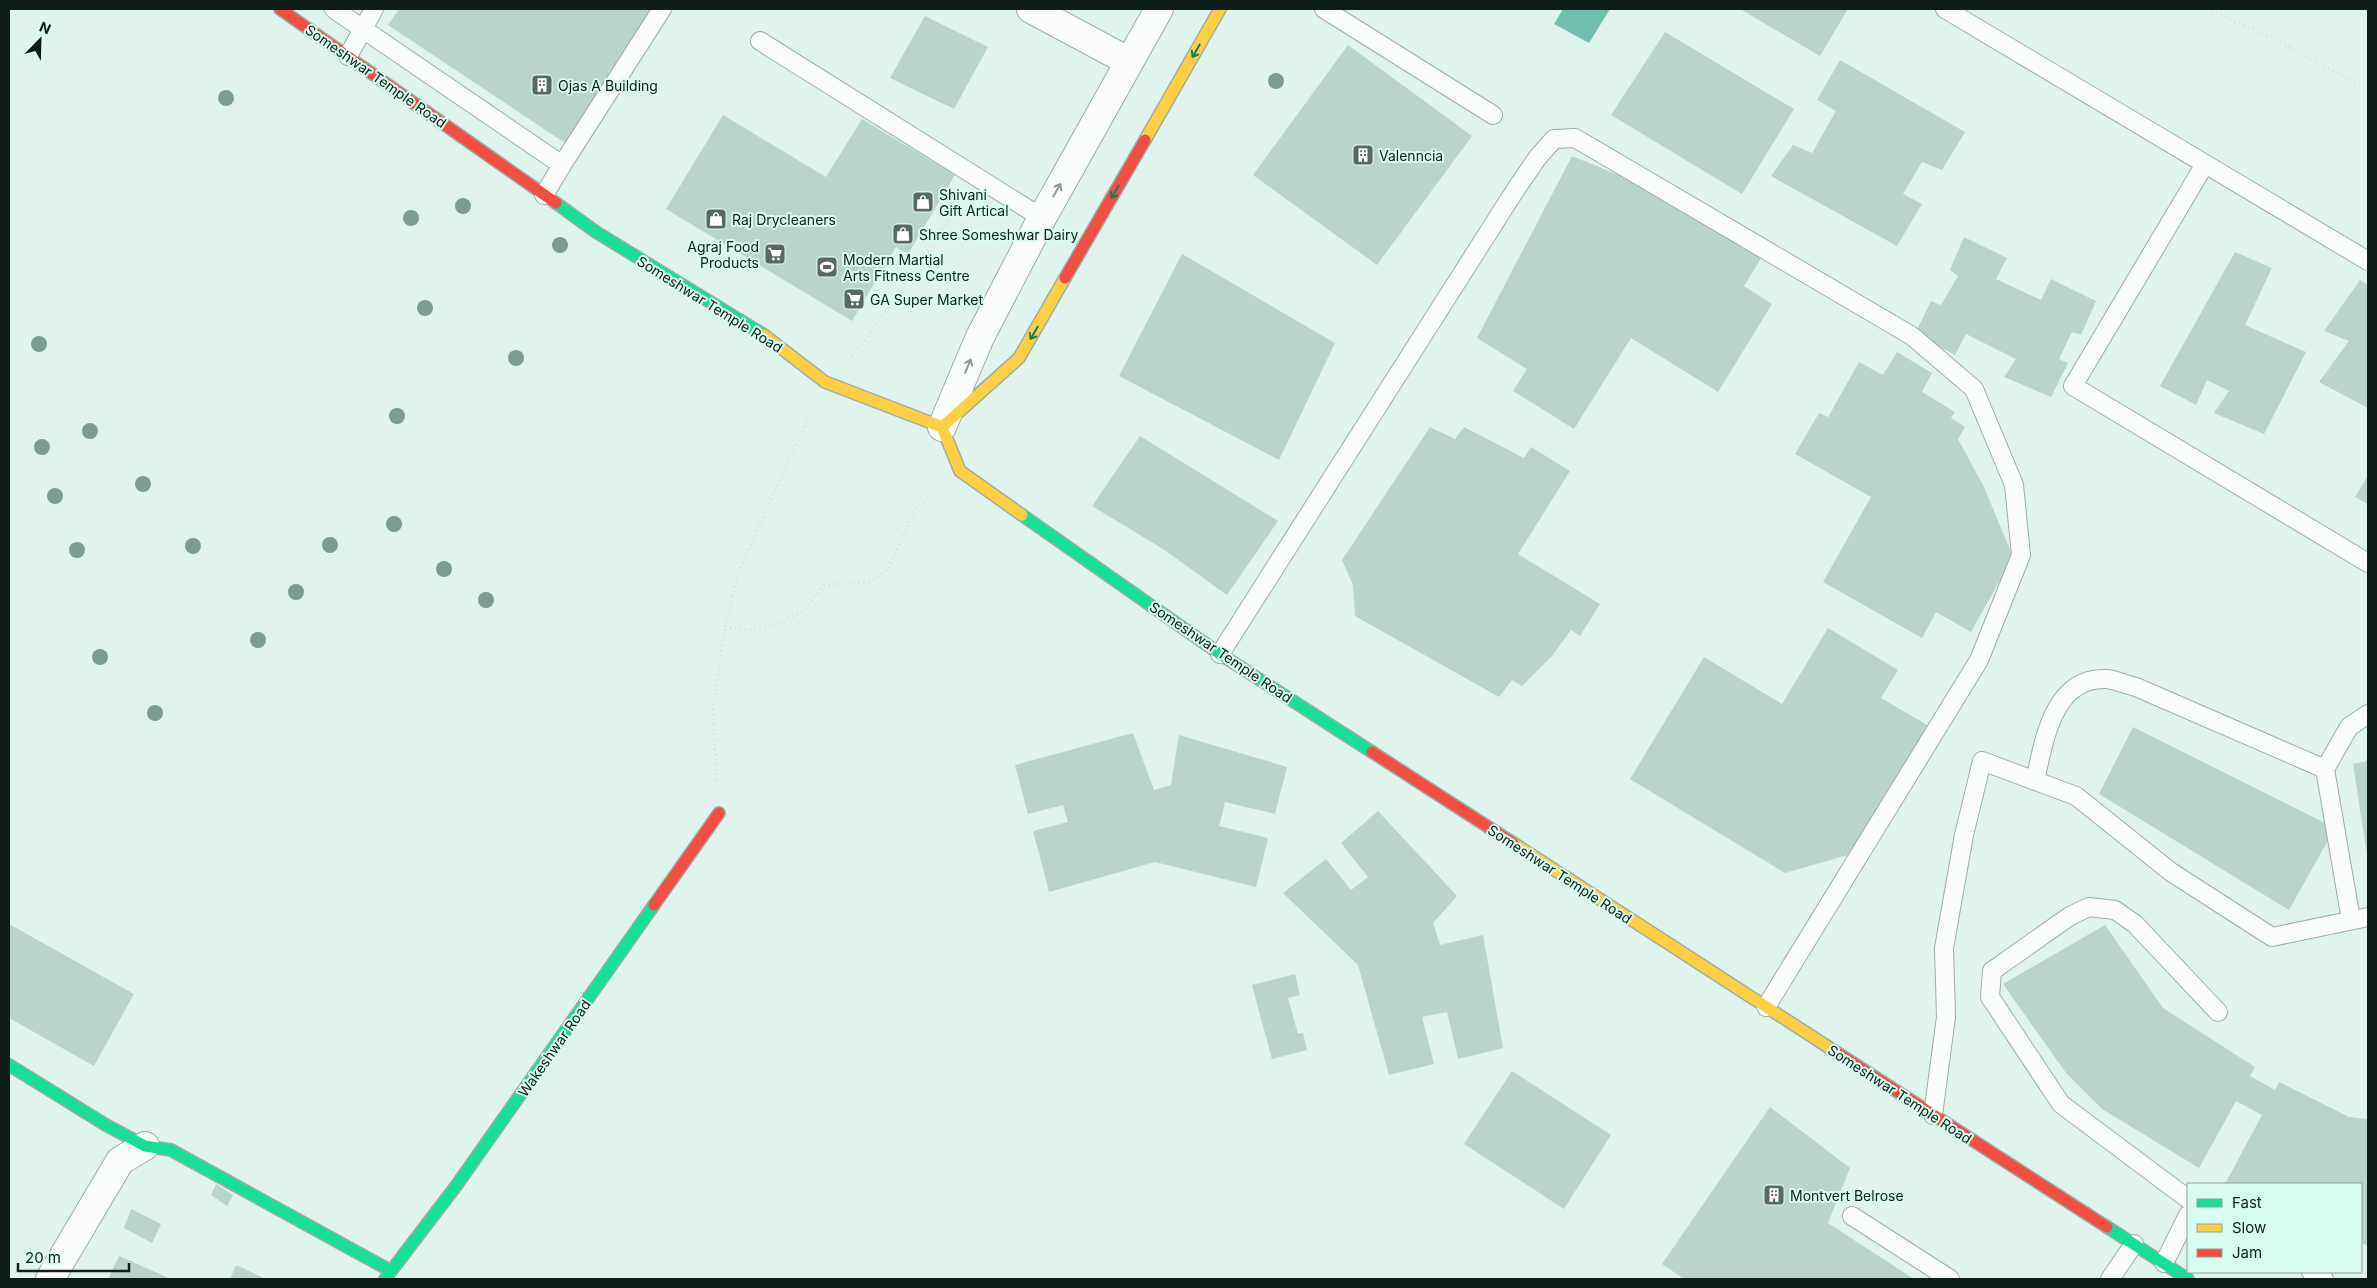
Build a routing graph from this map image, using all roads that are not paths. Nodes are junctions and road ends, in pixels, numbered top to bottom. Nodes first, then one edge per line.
1 (280, 9) edge
2 (334, 9) edge
3 (374, 9) edge
4 (662, 9) edge
5 (1031, 9) edge
6 (1159, 9) edge
7 (1220, 9) edge
8 (1324, 9) edge
9 (1945, 9) edge
10 (363, 28) junction
11 (760, 41) dead end
12 (348, 56) junction
13 (1128, 61) junction
14 (1493, 114) dead end
15 (2205, 164) junction
16 (562, 165) junction
17 (544, 196) junction
18 (1042, 218) junction
19 (2368, 261) edge
20 (942, 427) junction
21 (2368, 563) edge
22 (1220, 654) junction
23 (2368, 714) edge
24 (2325, 769) junction
25 (2035, 781) junction
26 (719, 813) road end
27 (2360, 919) edge
28 (1766, 1007) junction
29 (2218, 1012) dead end
30 (9, 1065) edge
31 (1933, 1115) junction
32 (145, 1146) junction
33 (2187, 1197) edge
34 (1852, 1216) dead end
35 (2187, 1218) edge
36 (2134, 1244) junction
37 (2164, 1264) junction
38 (2313, 1273) edge
39 (388, 1275) edge
40 (50, 1279) edge
41 (1950, 1279) edge
42 (2110, 1279) edge
43 (2188, 1279) edge
44 (2324, 1279) edge

1 - 12 street, Someshwar Temple Road
2 - 10 lane
3 - 10 lane
4 - 16 lane
5 - 13 street
6 - 13 street
7 -> 20 street
8 - 14 lane
9 - 15 lane
10 - 12 lane
10 - 16 lane
11 - 18 lane
12 - 17 street, Someshwar Temple Road
18 -> 13 street
15 - 19 lane
15 - 21 lane
16 - 17 lane
17 - 20 street, Someshwar Temple Road
20 -> 18 street
20 - 22 street, Someshwar Temple Road
22 - 28 street, Someshwar Temple Road
22 - 28 lane
23 - 24 lane
24 - 25 lane
24 - 27 lane
25 - 27 lane
25 - 31 lane
26 - 39 street, Wakeshwar Road
28 - 31 street, Someshwar Temple Road
29 - 33 lane
30 - 32 street
31 - 36 street, Someshwar Temple Road
32 - 39 street
32 - 40 street
34 - 41 lane
35 - 37 lane
36 - 37 street, Someshwar Temple Road
36 - 42 lane
37 - 43 street, Someshwar Temple Road
38 - 44 lane

